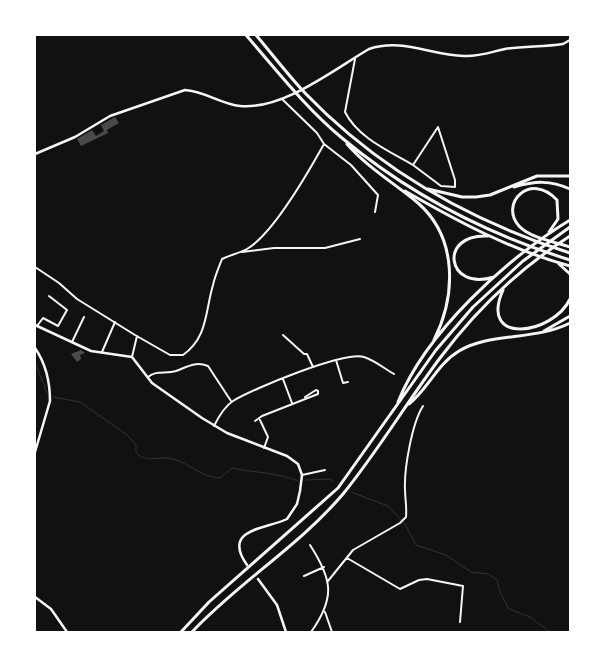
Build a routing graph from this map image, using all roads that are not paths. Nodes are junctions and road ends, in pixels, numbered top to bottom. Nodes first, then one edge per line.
1 (246, 35) edge
2 (256, 35) edge
3 (570, 40) edge
4 (356, 56) junction
5 (282, 99) junction
6 (342, 138) junction
7 (324, 144) junction
8 (35, 154) edge
9 (413, 165) junction
10 (570, 176) edge
11 (396, 186) junction
12 (423, 187) junction
13 (506, 188) junction
14 (570, 189) edge
15 (375, 212) dead end
16 (570, 220) edge
17 (570, 227) edge
18 (491, 236) junction
19 (545, 236) junction
20 (570, 236) edge
21 (360, 239) dead end
22 (570, 247) edge
23 (238, 252) junction
24 (570, 253) edge
25 (570, 260) edge
26 (556, 262) junction
27 (570, 266) edge
28 (35, 267) edge
29 (570, 274) edge
30 (495, 276) junction
31 (505, 286) junction
32 (49, 296) dead end
33 (570, 299) edge
34 (570, 316) edge
35 (84, 317) dead end
36 (116, 322) junction
37 (570, 323) edge
38 (36, 325) edge
39 (538, 333) junction
40 (282, 335) dead end
41 (137, 336) junction
42 (72, 342) junction
43 (432, 345) junction
44 (35, 348) edge
45 (102, 352) junction
46 (132, 357) junction
47 (336, 360) junction
48 (313, 367) junction
49 (394, 374) dead end
50 (148, 377) junction
51 (283, 379) junction
52 (348, 382) dead end
53 (343, 383) junction
54 (339, 384) dead end
55 (305, 397) junction
56 (231, 402) junction
57 (292, 403) junction
58 (423, 406) dead end
59 (396, 407) junction
60 (406, 407) junction
61 (260, 419) junction
62 (255, 421) dead end
63 (214, 426) junction
64 (264, 448) junction
65 (35, 452) edge
66 (325, 470) dead end
67 (302, 475) junction
68 (310, 545) dead end
69 (347, 558) junction
70 (247, 565) dead end
71 (324, 567) junction
72 (304, 576) dead end
73 (258, 578) dead end
74 (328, 581) junction
75 (35, 597) edge
76 (325, 612) junction
77 (460, 622) dead end
78 (67, 632) edge
79 (182, 632) edge
80 (192, 632) edge
81 (286, 632) edge
82 (311, 632) edge
83 (332, 632) edge

1 - 6 highway
2 - 12 highway
3 - 4 street
4 - 5 street
4 - 9 street
5 - 7 street
5 - 8 street
6 - 11 highway
6 - 25 highway
7 - 15 street
7 - 23 street
9 - 9 street
10 - 13 highway
11 - 18 highway
11 - 43 highway
12 - 13 highway
12 - 24 highway
13 - 14 highway
16 - 19 highway
17 - 59 highway
18 - 26 highway
18 - 30 highway
19 - 22 highway
19 - 30 highway
20 - 31 highway
21 - 23 street
23 - 41 street
26 - 27 highway
26 - 29 highway
28 - 36 street
30 - 43 highway
31 - 33 highway
31 - 60 highway
32 - 38 street
34 - 39 highway
35 - 42 street
36 - 41 street
36 - 45 street
37 - 39 highway
38 - 42 street
39 - 60 highway
40 - 48 street
41 - 46 street
42 - 45 street
43 - 59 highway
44 - 65 street
45 - 46 street
46 - 50 street
47 - 48 street
47 - 49 street
47 - 53 street
48 - 51 street
50 - 56 street
50 - 63 street
51 - 56 street
51 - 57 street
52 - 53 street
53 - 54 street
55 - 55 street
55 - 57 street
56 - 63 street
57 - 61 street
58 - 69 street
59 - 79 highway
60 - 80 highway
61 - 62 street
61 - 64 street
63 - 64 street
64 - 67 street
66 - 67 street
67 - 70 street
68 - 71 street
69 - 74 street
69 - 77 street
71 - 72 street
71 - 74 street
73 - 81 street
74 - 76 street
75 - 78 street
76 - 82 street
76 - 83 street

